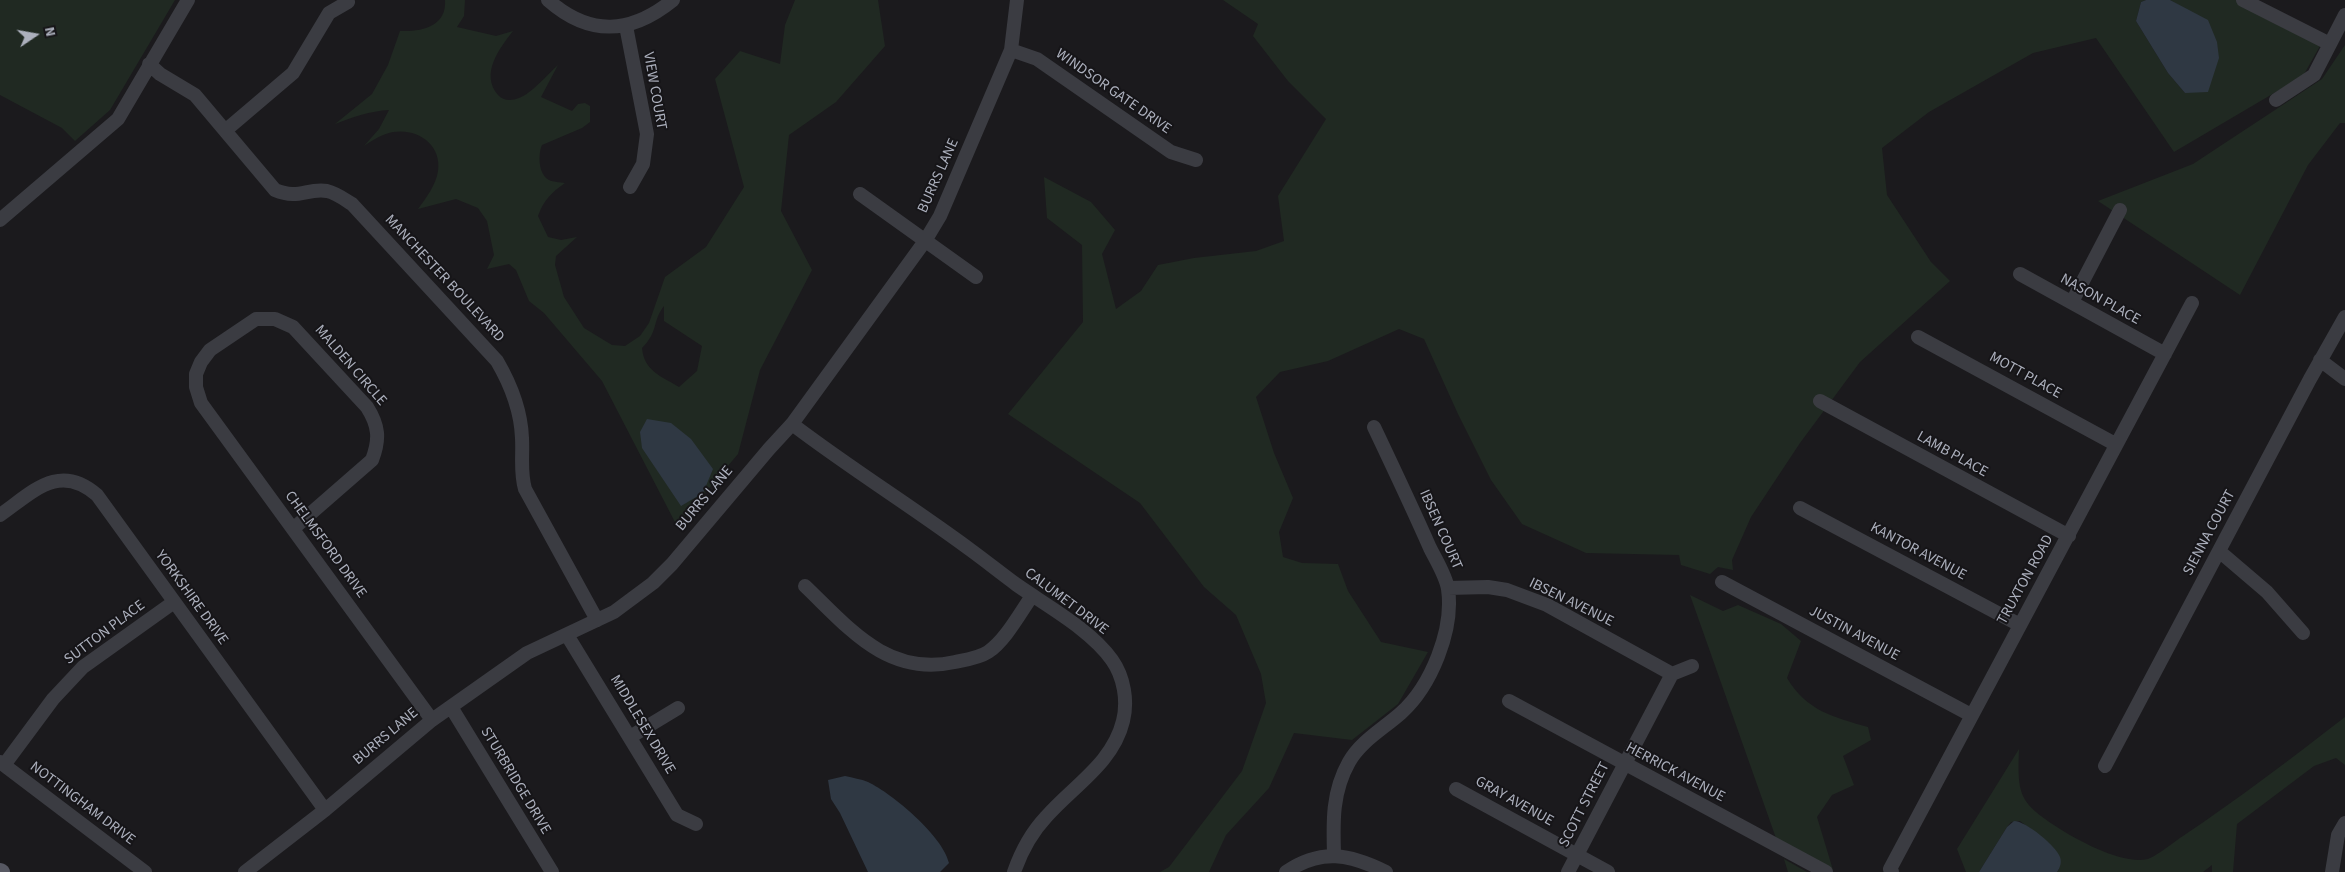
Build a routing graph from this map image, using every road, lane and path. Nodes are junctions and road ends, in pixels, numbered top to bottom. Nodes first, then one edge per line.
1 (188, 0) edge
2 (548, 0) edge
3 (673, 0) edge
4 (1017, 0) edge
5 (2243, 0) edge
6 (348, 2) dead end
7 (2345, 15) edge
8 (626, 26) junction
9 (2330, 44) junction
10 (1010, 50) junction
11 (148, 64) junction
12 (2276, 100) dead end
13 (226, 130) junction
14 (1196, 160) dead end
15 (630, 187) dead end
16 (860, 194) dead end
17 (2120, 210) dead end
18 (1, 217) edge
19 (925, 241) junction
20 (2020, 274) dead end
21 (976, 277) dead end
22 (2072, 302) junction
23 (2192, 303) dead end
24 (2345, 317) edge
25 (1918, 337) dead end
26 (2165, 354) junction
27 (2320, 360) junction
28 (2345, 379) edge
29 (196, 387) joint
30 (1820, 401) dead end
31 (792, 424) junction
32 (1374, 427) dead end
33 (2115, 444) junction
34 (1800, 508) dead end
35 (0, 515) edge
36 (294, 528) junction
37 (2068, 536) junction
38 (2219, 551) junction
39 (1722, 582) dead end
40 (805, 586) dead end
41 (1448, 588) junction
42 (1032, 596) junction
43 (174, 602) junction
44 (597, 620) junction
45 (2020, 625) junction
46 (2303, 633) dead end
47 (567, 635) junction
48 (1692, 666) dead end
49 (1672, 674) junction
50 (1509, 702) dead end
51 (451, 707) junction
52 (678, 708) dead end
53 (1971, 715) junction
54 (432, 720) junction
55 (630, 737) junction
56 (2, 763) edge
57 (1624, 764) junction
58 (2105, 766) dead end
59 (1456, 790) dead end
60 (325, 810) junction
61 (2345, 823) edge
62 (696, 824) dead end
63 (1334, 854) junction
64 (1577, 856) junction
65 (1890, 871) edge
66 (145, 872) edge
67 (245, 872) edge
68 (552, 872) edge
69 (1014, 872) edge
70 (1286, 872) edge
71 (1386, 872) edge
72 (1568, 872) edge
73 (1608, 872) edge
74 (1826, 872) edge
75 (2332, 872) edge

1 - 11 street
2 - 8 street
3 - 8 street
4 - 10 street, BURRS LANE
5 - 9 street
6 - 13 street
7 - 9 street
8 - 15 street, VIEW COURT
9 - 12 street
10 - 14 street, WINDSOR GATE DRIVE
10 - 19 street, BURRS LANE
11 - 13 street, MANCHESTER BOULEVARD
11 - 18 street
13 - 44 street, MANCHESTER BOULEVARD
16 - 19 street
17 - 22 street
19 - 21 street
19 - 31 street, BURRS LANE
20 - 22 street, NASON PLACE
22 - 26 street, NASON PLACE
23 - 26 street, TRUXTON ROAD
24 - 27 street, SIENNA COURT
25 - 33 street, MOTT PLACE
26 - 33 street, TRUXTON ROAD
27 - 28 street
27 - 38 street, SIENNA COURT
29 - 36 street, CHELMSFORD DRIVE
29 - 36 street, MALDEN CIRCLE
30 - 37 street, LAMB PLACE
31 - 42 street, CALUMET DRIVE
31 - 44 street, BURRS LANE
32 - 41 street, IBSEN COURT
33 - 37 street, TRUXTON ROAD
34 - 45 street, KANTOR AVENUE
35 - 43 street, YORKSHIRE DRIVE
36 - 54 street, CHELMSFORD DRIVE
37 - 45 street, TRUXTON ROAD
38 - 46 street
38 - 58 street, SIENNA COURT
39 - 53 street, JUSTIN AVENUE
40 - 42 street
41 - 49 street, IBSEN AVENUE
41 - 63 street, IBSEN COURT
42 - 69 street, CALUMET DRIVE
43 - 56 street, SUTTON PLACE
43 - 60 street, YORKSHIRE DRIVE
44 - 47 street, BURRS LANE
45 - 53 street, TRUXTON ROAD
47 - 51 street, BURRS LANE
47 - 55 street, MIDDLESEX DRIVE
48 - 49 street
49 - 57 street, SCOTT STREET
50 - 57 street, HERRICK AVENUE
51 - 54 street, BURRS LANE
51 - 68 street, STURBRIDGE DRIVE
52 - 55 street
53 - 65 street, TRUXTON ROAD
54 - 60 street, BURRS LANE
55 - 62 street, MIDDLESEX DRIVE
56 - 66 street, NOTTINGHAM DRIVE
57 - 64 street, SCOTT STREET
57 - 74 street, HERRICK AVENUE
59 - 64 street, GRAY AVENUE
60 - 67 street, BURRS LANE
61 - 75 street
63 - 70 street
63 - 71 street
64 - 72 street, SCOTT STREET
64 - 73 street, GRAY AVENUE

